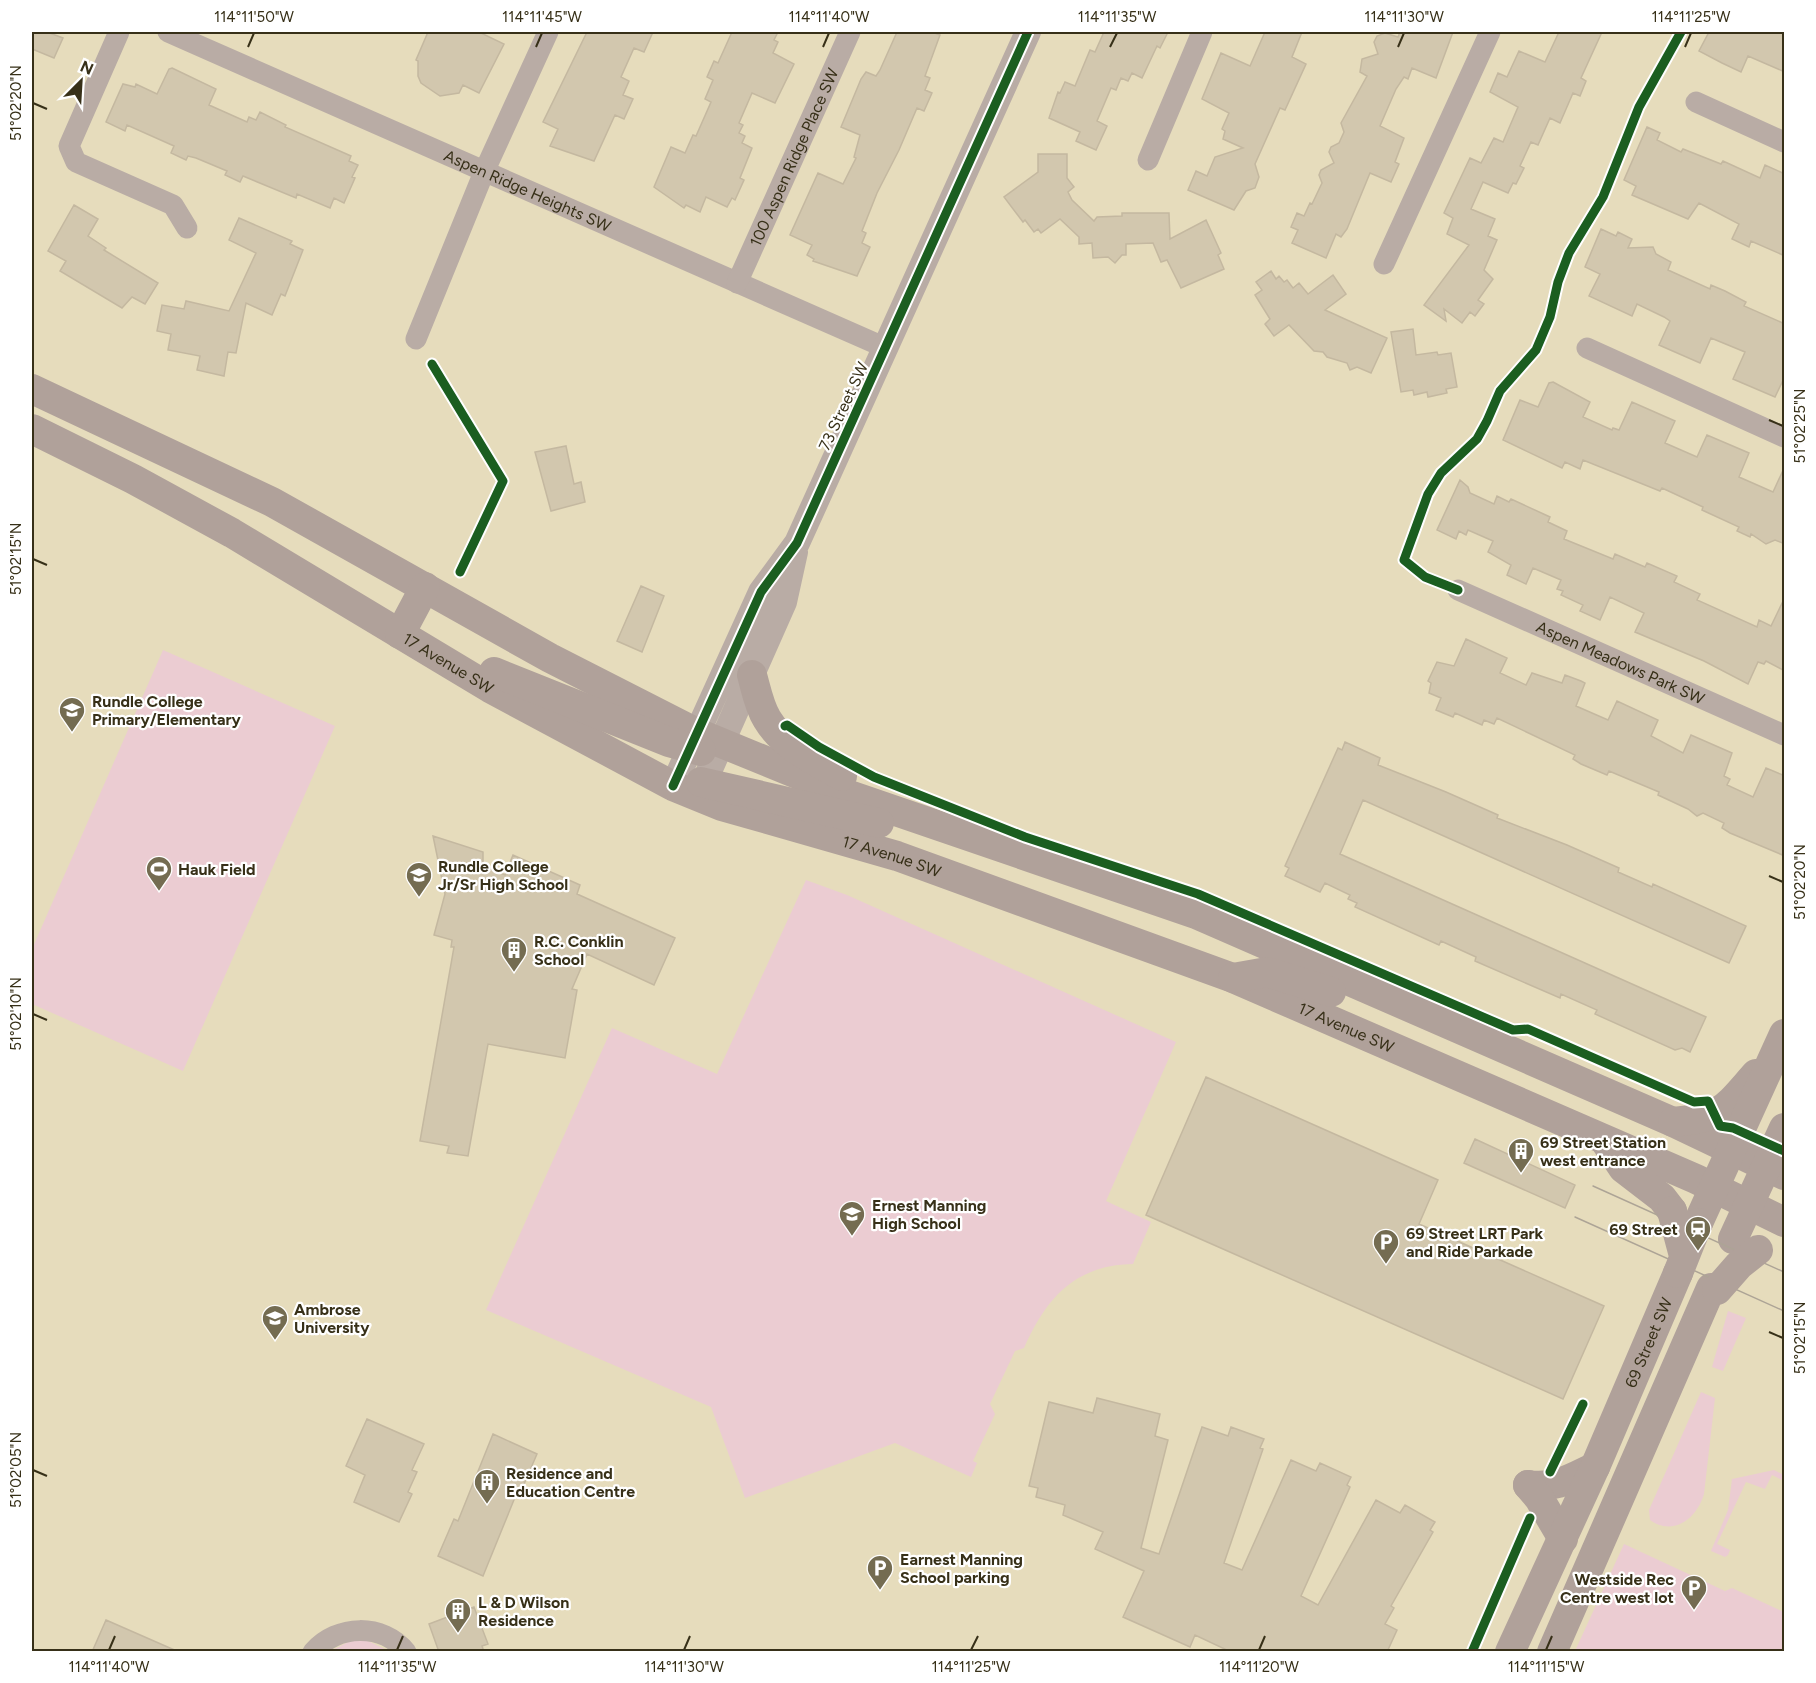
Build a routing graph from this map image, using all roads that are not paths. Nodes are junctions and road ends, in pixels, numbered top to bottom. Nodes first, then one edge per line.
1 (119, 32) edge
2 (168, 32) edge
3 (548, 32) edge
4 (850, 32) edge
5 (1028, 32) edge
6 (1202, 32) edge
7 (1490, 32) edge
8 (1696, 102) dead end
9 (1785, 141) edge
10 (1148, 160) dead end
11 (484, 172) junction
12 (187, 228) dead end
13 (1384, 264) dead end
14 (736, 283) junction
15 (416, 339) dead end
16 (886, 348) junction
17 (1587, 348) dead end
18 (32, 389) edge
19 (32, 429) edge
20 (1785, 437) edge
21 (175, 454) junction
22 (158, 493) junction
23 (797, 543) junction
24 (425, 587) junction
25 (1458, 590) dead end
26 (400, 634) junction
27 (752, 675) junction
28 (1785, 735) edge
29 (702, 742) junction
30 (692, 788) junction
31 (927, 822) junction
32 (999, 849) junction
33 (1233, 978) junction
34 (1779, 1046) edge
35 (1539, 1064) junction
36 (1673, 1122) junction
37 (1785, 1128) edge
38 (1603, 1139) junction
39 (1731, 1149) junction
40 (1776, 1170) edge
41 (1713, 1188) junction
42 (1750, 1205) junction
43 (1685, 1217) junction
44 (1785, 1222) edge
45 (1758, 1242) edge
46 (1595, 1467) junction
47 (1563, 1539) junction
48 (313, 1652) edge
49 (406, 1652) edge
50 (1510, 1652) edge
51 (1552, 1652) edge

1 - 12 street
2 - 11 street, Aspen Ridge Heights SW
3 - 11 street
4 - 14 street, 100 Aspen Ridge Place SW
5 - 16 street, 73 Street SW
6 - 10 street
7 - 13 street
8 - 9 street
11 - 14 street, Aspen Ridge Heights SW
11 - 15 street
14 - 16 street, Aspen Ridge Heights SW
16 - 23 street, 73 Street SW
17 - 20 street
18 - 21 main road
19 - 22 main road, 17 Avenue SW
21 - 22 main road
21 - 24 main road
22 - 26 main road, 17 Avenue SW
23 - 27 street, 73 Street SW
23 - 29 street, 73 Street SW
24 - 26 main road
24 - 29 main road
25 - 28 street, Aspen Meadows Park SW
26 - 29 main road
26 - 30 main road, 17 Avenue SW
27 - 29 street, 73 Street SW
27 - 31 main road
29 - 30 street, 73 Street SW
29 - 31 main road
30 - 32 main road
30 - 33 main road, 17 Avenue SW
31 - 32 main road
32 - 35 main road
33 - 35 main road
33 - 38 main road, 17 Avenue SW
34 - 36 main road
34 - 39 main road, 69 Street SW
35 - 36 main road
36 - 39 main road
37 - 40 main road
38 - 41 main road, 17 Avenue SW
38 - 43 main road
39 - 40 main road
39 - 41 main road, 69 Street SW
40 - 42 main road
41 - 42 main road, 17 Avenue SW
41 - 43 main road, 69 Street SW
42 - 44 main road, 17 Avenue SW
42 - 45 main road
43 - 46 main road, 69 Street SW, bridge
45 - 51 main road, 69 Street SW, bridge
46 - 47 main road, 69 Street SW
46 - 47 main road
47 - 50 main road, 69 Street SW
48 - 49 street

